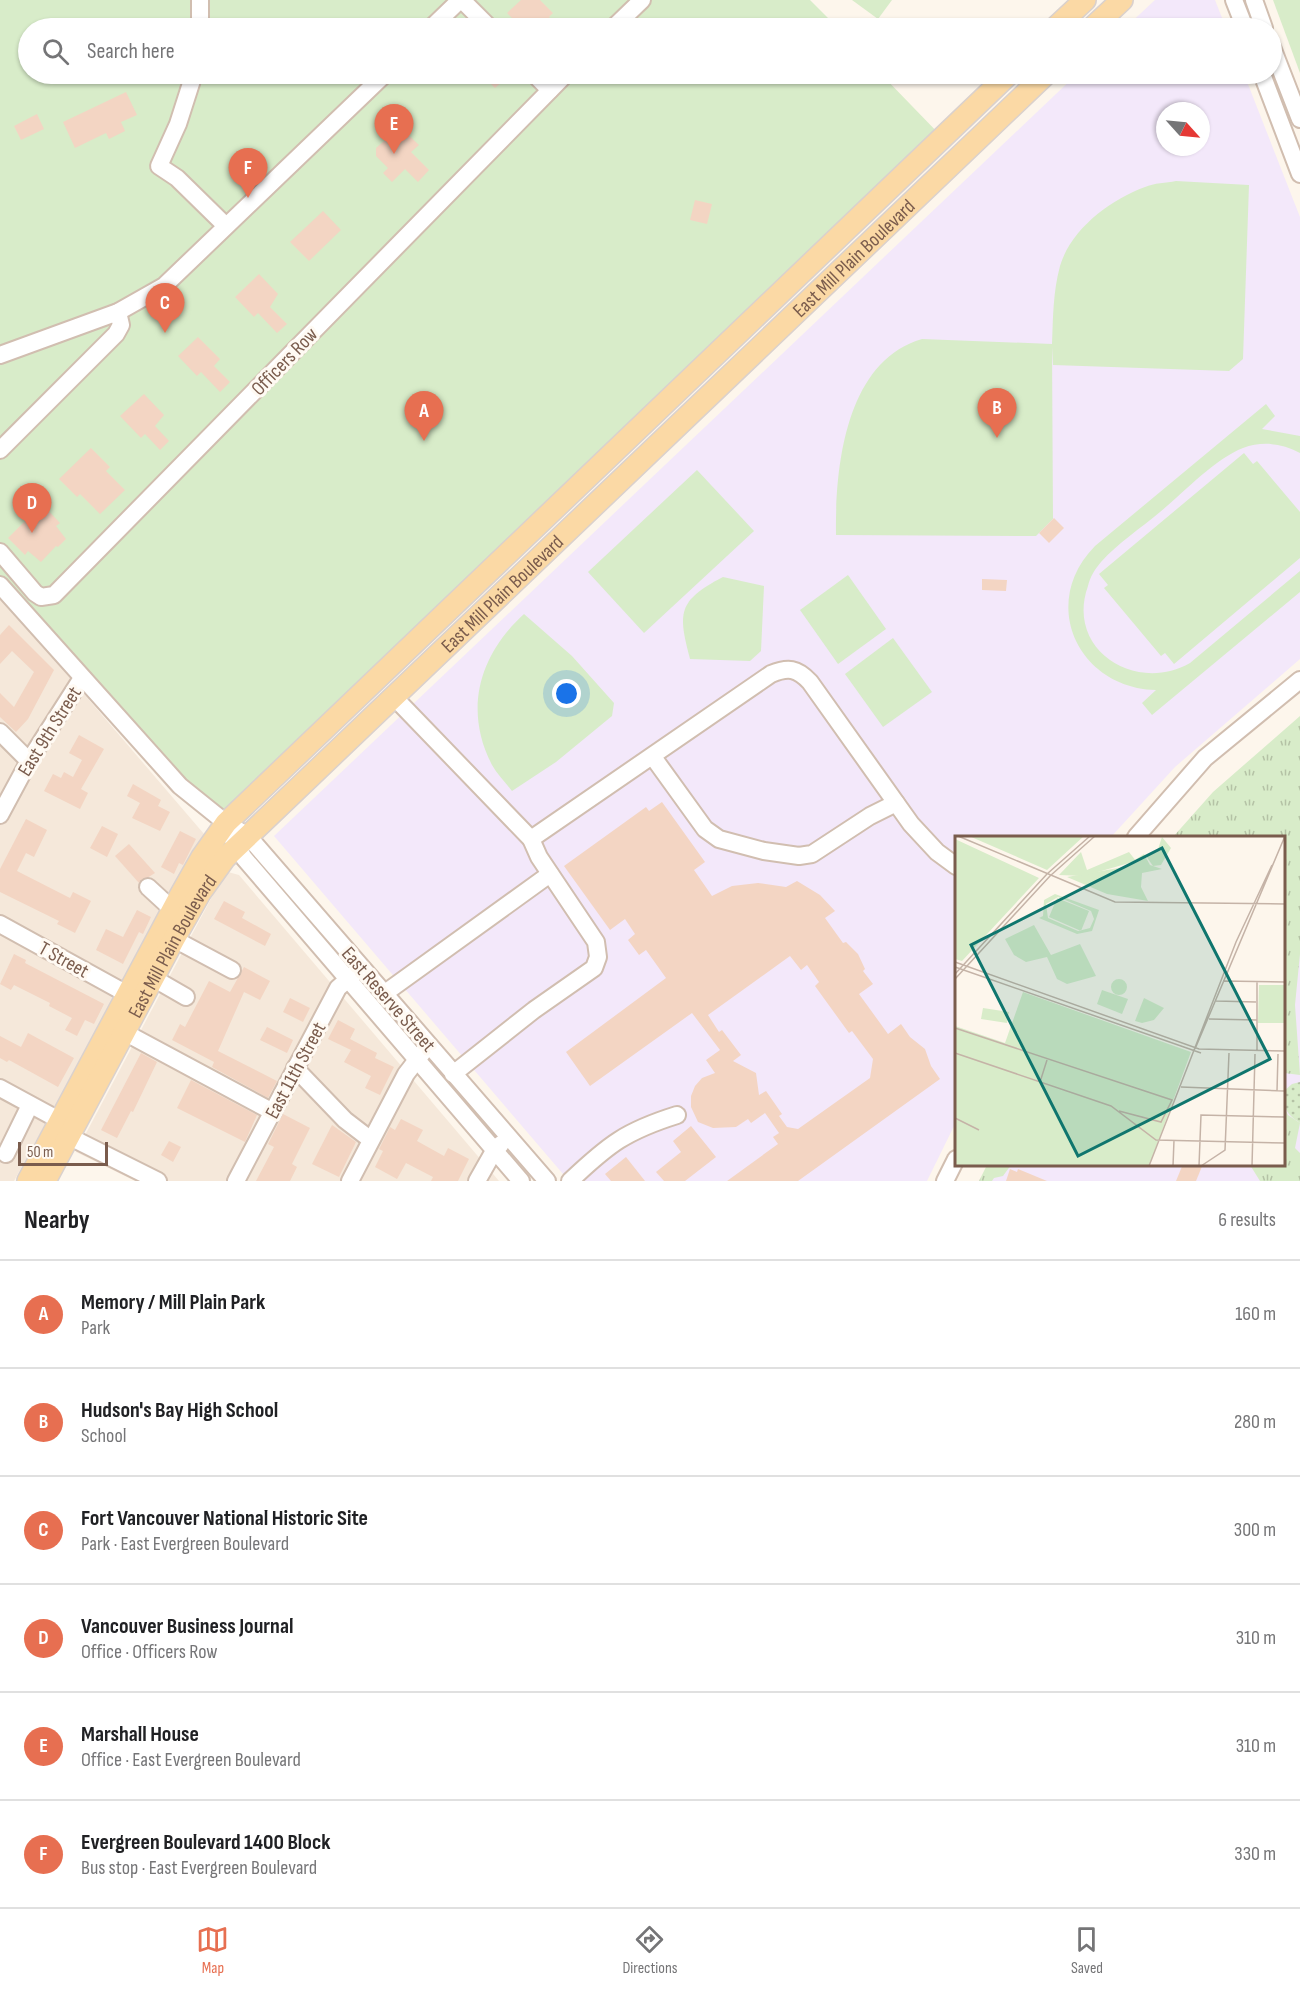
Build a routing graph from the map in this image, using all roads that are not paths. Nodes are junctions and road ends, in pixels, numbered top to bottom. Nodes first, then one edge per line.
1 (200, 0) edge
2 (461, 0) edge
3 (642, 0) edge
4 (1085, 0) edge
5 (1122, 0) edge
6 (1234, 0) edge
7 (1254, 0) edge
8 (200, 18) edge
9 (442, 18) edge
10 (480, 18) edge
11 (623, 18) edge
12 (1066, 18) edge
13 (1103, 18) edge
14 (1241, 18) edge
15 (1260, 18) edge
16 (1282, 72) edge
17 (191, 84) edge
18 (375, 84) edge
19 (544, 84) edge
20 (556, 84) edge
21 (999, 84) edge
22 (1036, 84) edge
23 (1266, 84) edge
24 (550, 90) junction
25 (1300, 119) edge
26 (1300, 174) edge
27 (226, 226) junction
28 (118, 312) junction
29 (0, 356) edge
30 (0, 450) edge
31 (0, 552) edge
32 (0, 585) edge
33 (82, 678) junction
34 (1300, 680) edge
35 (394, 697) junction
36 (0, 732) edge
37 (653, 757) junction
38 (29, 760) junction
39 (896, 803) junction
40 (0, 815) edge
41 (226, 823) junction
42 (1137, 836) edge
43 (531, 839) junction
44 (242, 842) junction
45 (955, 865) edge
46 (550, 874) junction
47 (148, 887) dead end
48 (173, 910) junction
49 (0, 924) edge
50 (174, 939) junction
51 (362, 967) junction
52 (232, 970) dead end
53 (153, 978) junction
54 (348, 979) junction
55 (385, 993) junction
56 (127, 994) junction
57 (186, 997) dead end
58 (124, 1032) junction
59 (430, 1046) junction
60 (416, 1059) junction
61 (295, 1068) junction
62 (453, 1074) junction
63 (0, 1088) edge
64 (30, 1105) junction
65 (273, 1112) junction
66 (677, 1115) dead end
67 (64, 1128) junction
68 (508, 1138) junction
69 (371, 1140) junction
70 (494, 1151) junction
71 (6, 1154) dead end
72 (955, 1163) edge
73 (28, 1181) edge
74 (45, 1181) edge
75 (158, 1181) edge
76 (236, 1181) edge
77 (350, 1181) edge
78 (477, 1181) edge
79 (520, 1181) edge
80 (547, 1181) edge
81 (570, 1181) edge
82 (945, 1181) edge

1 - 8 street
2 - 9 street
2 - 10 street
3 - 11 street
4 - 12 main road
5 - 13 main road
6 - 14 street
7 - 15 street
16 - 25 street
17 - 27 street
18 - 27 street
19 - 24 street
20 - 24 street, Officers Row
21 - 41 main road, East Mill Plain Boulevard
22 - 35 main road, East Mill Plain Boulevard
23 - 26 street
24 - 31 street, Officers Row
27 - 28 street
28 - 29 street
28 - 30 street
32 - 33 street, East Reserve Street
33 - 38 street, East 9th Street
33 - 41 street, East Reserve Street
34 - 42 street
35 - 43 street
35 - 44 main road, East Mill Plain Boulevard
36 - 38 street
37 - 39 street
37 - 39 street
37 - 43 street
38 - 40 street, East 9th Street
39 - 45 street
41 - 44 street, East Reserve Street
41 - 48 main road, East Mill Plain Boulevard
43 - 46 street
44 - 50 main road, East Mill Plain Boulevard
44 - 51 street, East Reserve Street
44 - 54 street, East Reserve Street
46 - 55 street
46 - 62 street
47 - 48 street
48 - 56 main road, East Mill Plain Boulevard
49 - 56 street, T Street
50 - 52 street
50 - 53 main road, East Mill Plain Boulevard
51 - 54 street, East 11th Street
51 - 55 street, East Reserve Street
53 - 57 street
53 - 58 main road, East Mill Plain Boulevard
54 - 60 street, East Reserve Street
54 - 61 street, East 11th Street
55 - 59 street, East Reserve Street
56 - 67 main road, East Mill Plain Boulevard
58 - 65 street
58 - 67 main road, East Mill Plain Boulevard
59 - 60 street
59 - 62 street, East Reserve Street
60 - 69 street
60 - 70 street, East Reserve Street
61 - 65 street, East 11th Street
61 - 69 street
62 - 68 street, East Reserve Street
63 - 64 street
64 - 67 street
64 - 71 street
65 - 76 street, East 11th Street
66 - 81 street
67 - 73 main road, East Mill Plain Boulevard
67 - 74 main road, East Mill Plain Boulevard
67 - 75 street
68 - 70 street
68 - 80 street, East Reserve Street
69 - 77 street
70 - 78 street
70 - 79 street, East Reserve Street
72 - 82 street

